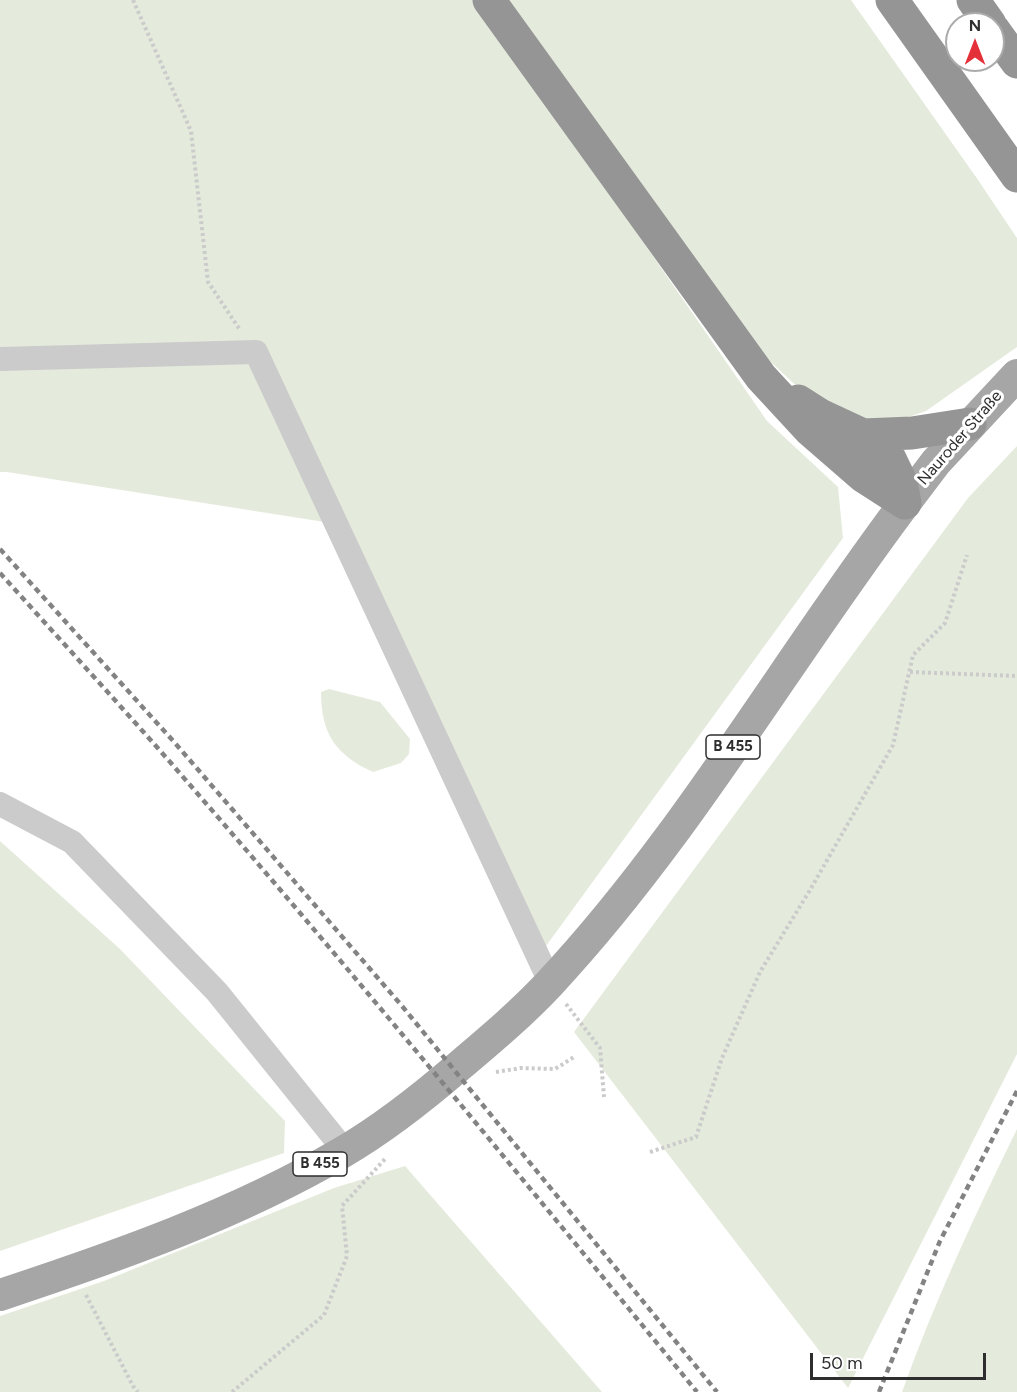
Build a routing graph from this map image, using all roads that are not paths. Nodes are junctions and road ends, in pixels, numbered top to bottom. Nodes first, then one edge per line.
1 (489, 0) edge
2 (892, 0) edge
3 (1005, 46) edge
4 (1017, 62) edge
5 (1017, 176) edge
6 (0, 359) edge
7 (1017, 375) edge
8 (761, 377) junction
9 (970, 424) junction
10 (862, 435) junction
11 (905, 503) junction
12 (0, 804) edge
13 (550, 982) junction
14 (345, 1151) junction
15 (0, 1295) edge

1 - 8 highway
2 - 5 highway
3 - 4 highway
6 - 13 lane
7 - 9 main road, Nauroder Straße / B 455
8 - 10 highway
8 - 11 highway
9 - 10 highway
9 - 11 main road, Nauroder Straße / B 455
10 - 11 highway
11 - 13 main road, B 455
12 - 14 lane
13 - 14 main road, B 455
14 - 15 main road, B 455

